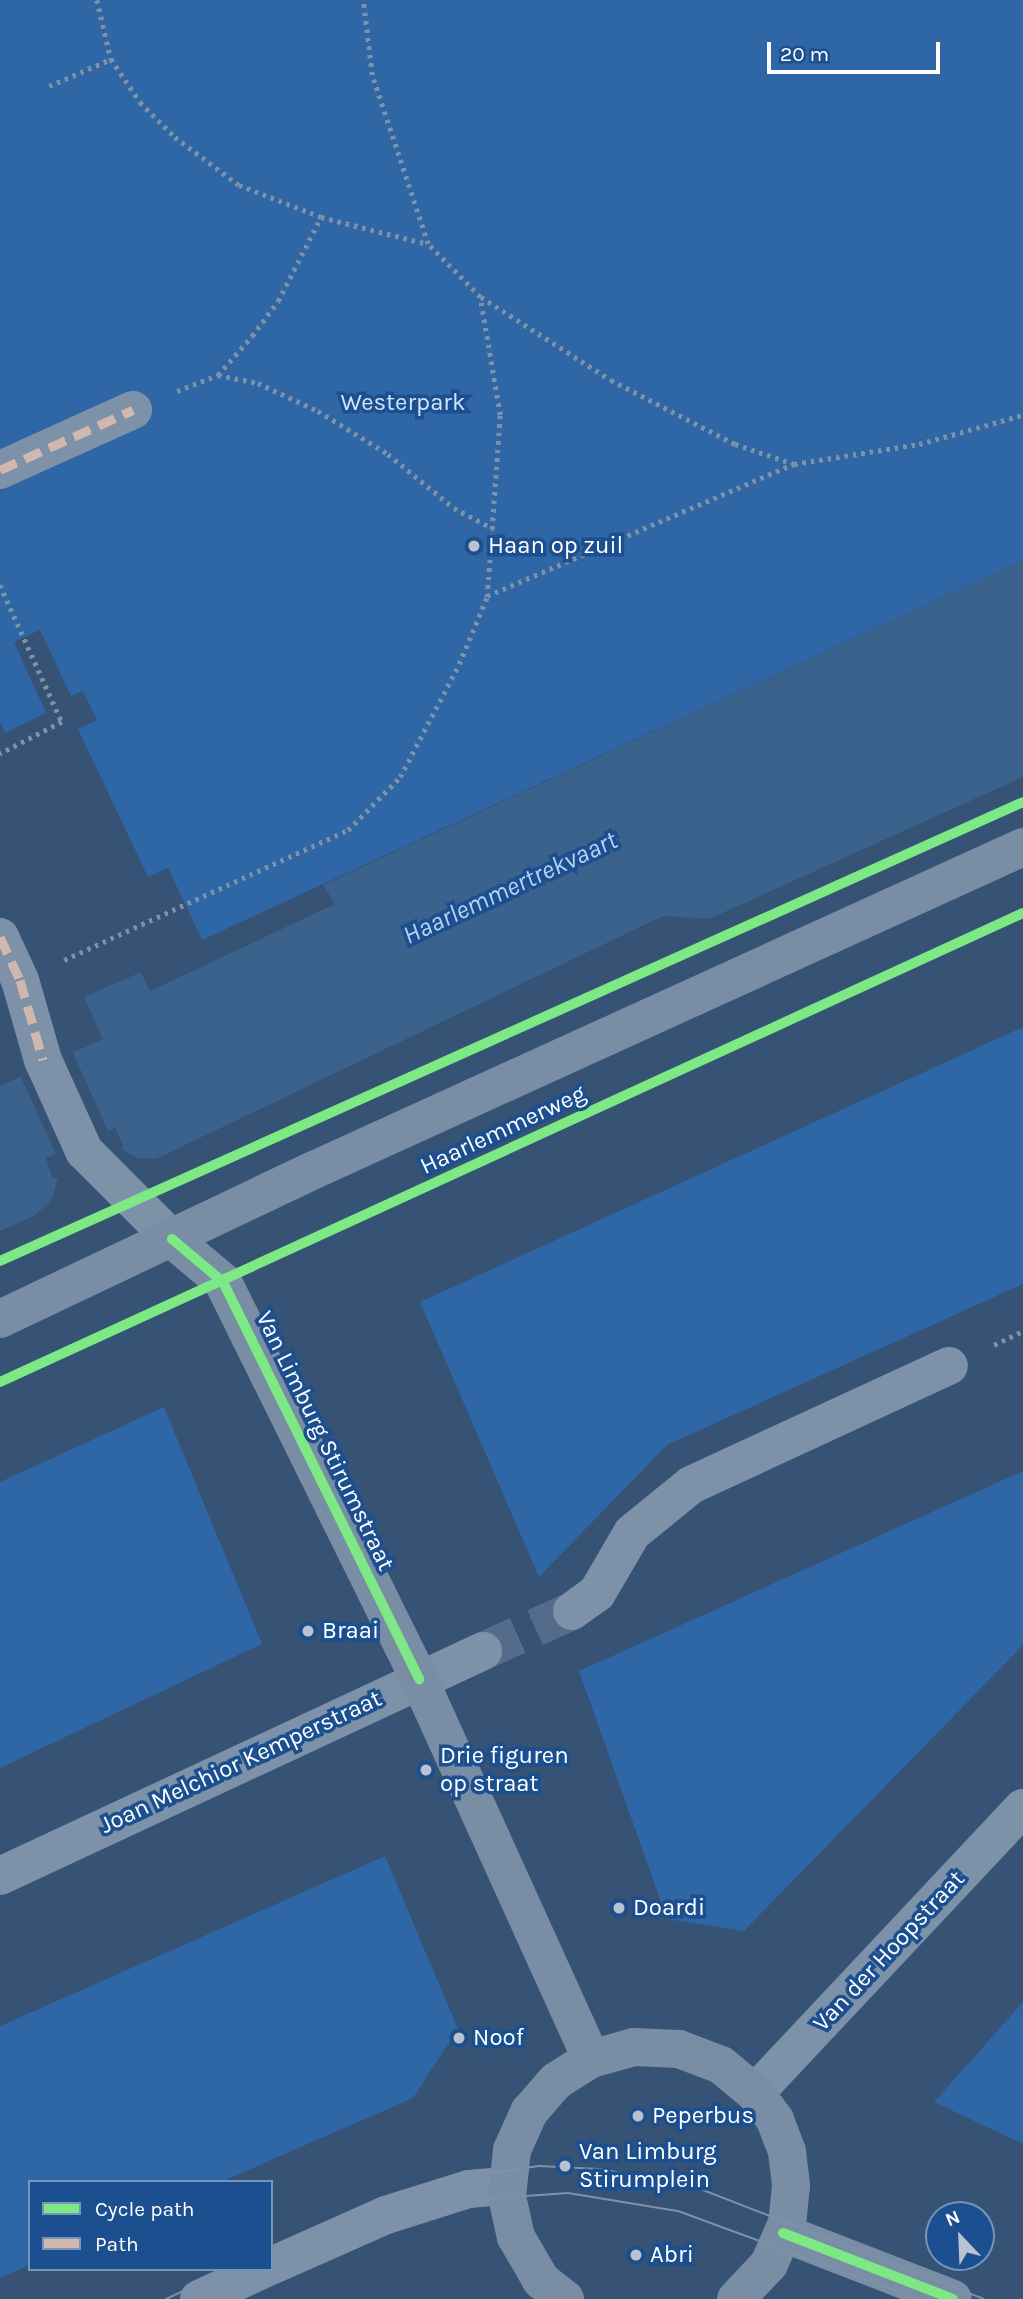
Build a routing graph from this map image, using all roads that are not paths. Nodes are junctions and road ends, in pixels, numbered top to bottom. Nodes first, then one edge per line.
1 (133, 410) road end
2 (0, 470) edge
3 (1023, 847) edge
4 (0, 937) edge
5 (172, 1239) junction
6 (0, 1319) edge
7 (949, 1366) dead end
8 (572, 1611) tunnel mouth
9 (482, 1651) tunnel mouth
10 (419, 1678) junction
11 (1023, 1808) edge
12 (0, 1876) edge
13 (591, 2059) junction
14 (755, 2093) junction
15 (507, 2186) junction
16 (783, 2233) junction
17 (273, 2265) edge
18 (260, 2271) edge
19 (199, 2299) edge
20 (565, 2299) edge
21 (736, 2299) edge
22 (953, 2299) edge

1 - 2 street
3 - 5 street, Haarlemmerweg
4 - 5 street
5 - 6 street, Haarlemmerweg
5 - 10 street, Van Limburg Stirumstraat
7 - 8 street
9 - 10 street, Joan Melchior Kemperstraat
10 - 12 street, Joan Melchior Kemperstraat
10 - 13 street, Van Limburg Stirumstraat
11 - 14 street, Van der Hoopstraat
13 - 14 street
13 - 15 street
14 - 16 street
15 - 17 street
15 - 20 street
16 - 21 street
16 - 22 street
18 - 19 street

